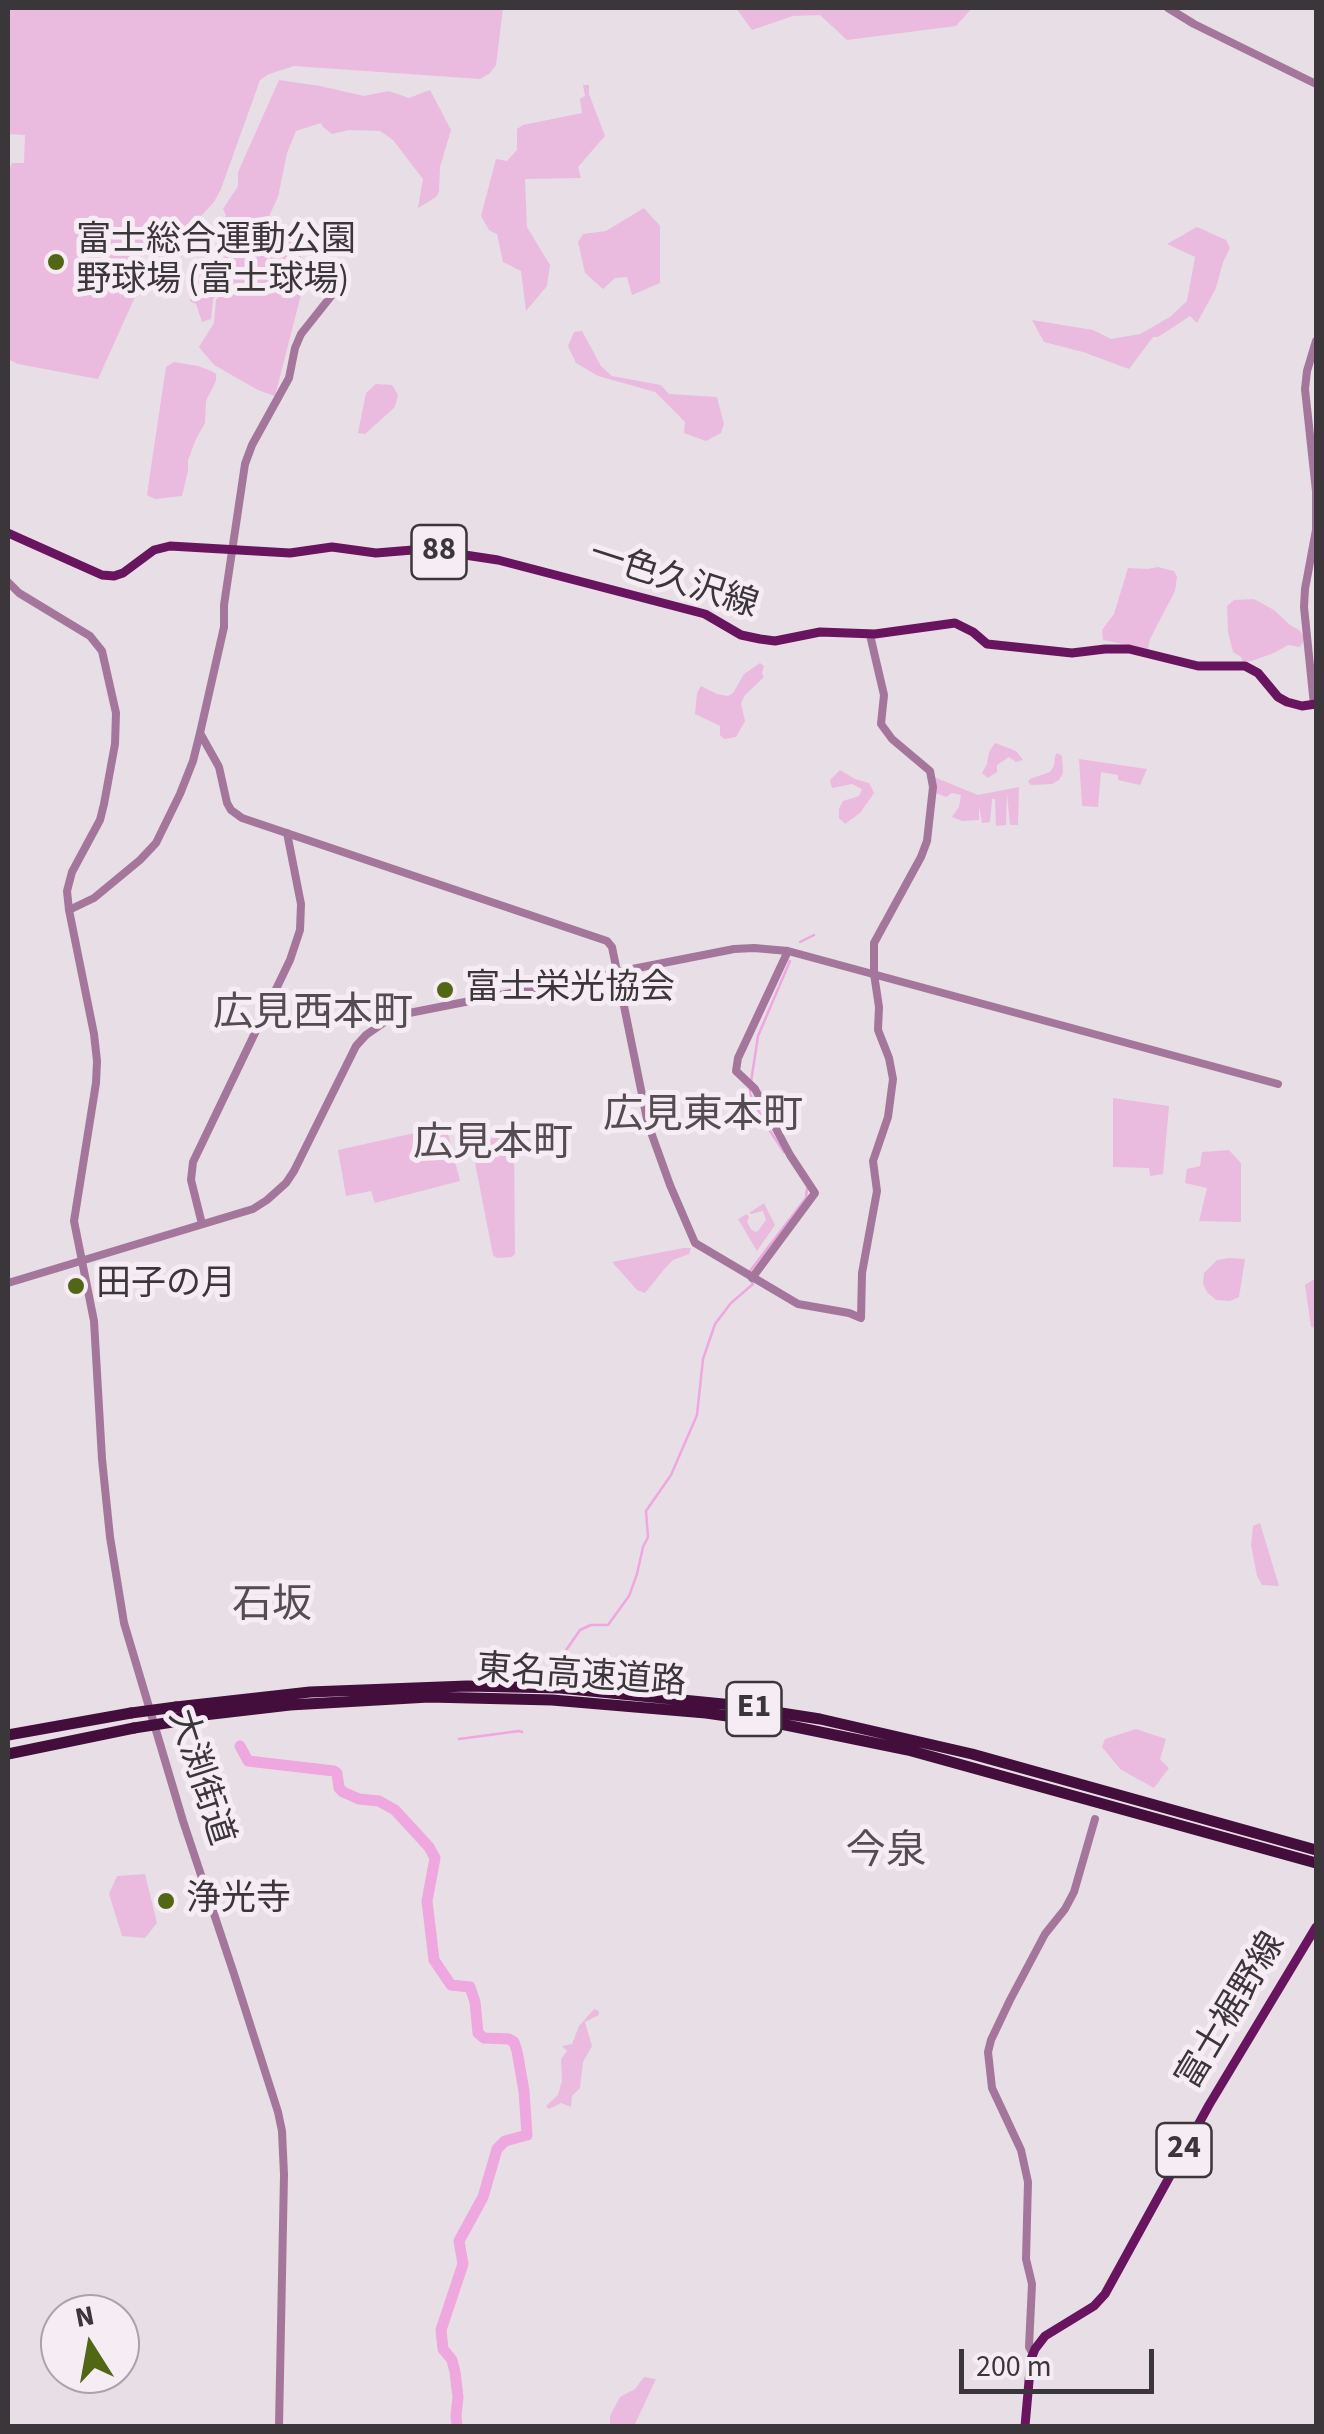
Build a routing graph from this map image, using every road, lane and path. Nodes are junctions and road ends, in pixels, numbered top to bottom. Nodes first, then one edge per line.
1 (1168, 8) edge
2 (1316, 84) edge
3 (336, 290) dead end
4 (1316, 341) edge
5 (8, 533) edge
6 (234, 550) junction
7 (8, 582) edge
8 (870, 634) junction
9 (1315, 705) edge
10 (200, 733) junction
11 (288, 833) junction
12 (69, 910) junction
13 (788, 951) junction
14 (617, 972) junction
15 (874, 974) junction
16 (1278, 1084) dead end
17 (202, 1224) junction
18 (81, 1260) junction
19 (752, 1278) junction
20 (8, 1283) edge
21 (178, 1715) junction
22 (133, 1722) junction
23 (8, 1735) edge
24 (8, 1750) edge
25 (1095, 1819) dead end
26 (1316, 1850) edge
27 (1316, 1862) edge
28 (1316, 1927) edge
29 (1033, 2354) junction
30 (279, 2426) edge
31 (1025, 2426) edge

1 - 2 street
3 - 6 street
4 - 9 street
5 - 6 main road, 一色久沢線 / 88
6 - 8 main road, 一色久沢線 / 88
6 - 10 street
7 - 12 street
8 - 9 main road, 一色久沢線 / 88
8 - 15 street
10 - 11 street
10 - 12 street
11 - 14 street
11 - 17 street
12 - 18 street, 大渕街道
13 - 14 street
13 - 15 street
13 - 19 street
14 - 17 street
14 - 19 street
15 - 16 street
15 - 19 street
17 - 18 street
18 - 20 street
18 - 30 street, 大渕街道
21 - 22 highway, bridge
21 - 26 highway, 東名高速道路 / E1
21 - 27 highway, 東名高速道路 / E1
22 - 23 highway
22 - 24 highway
25 - 29 street
28 - 29 main road, 富士裾野線 / 24
29 - 31 main road

